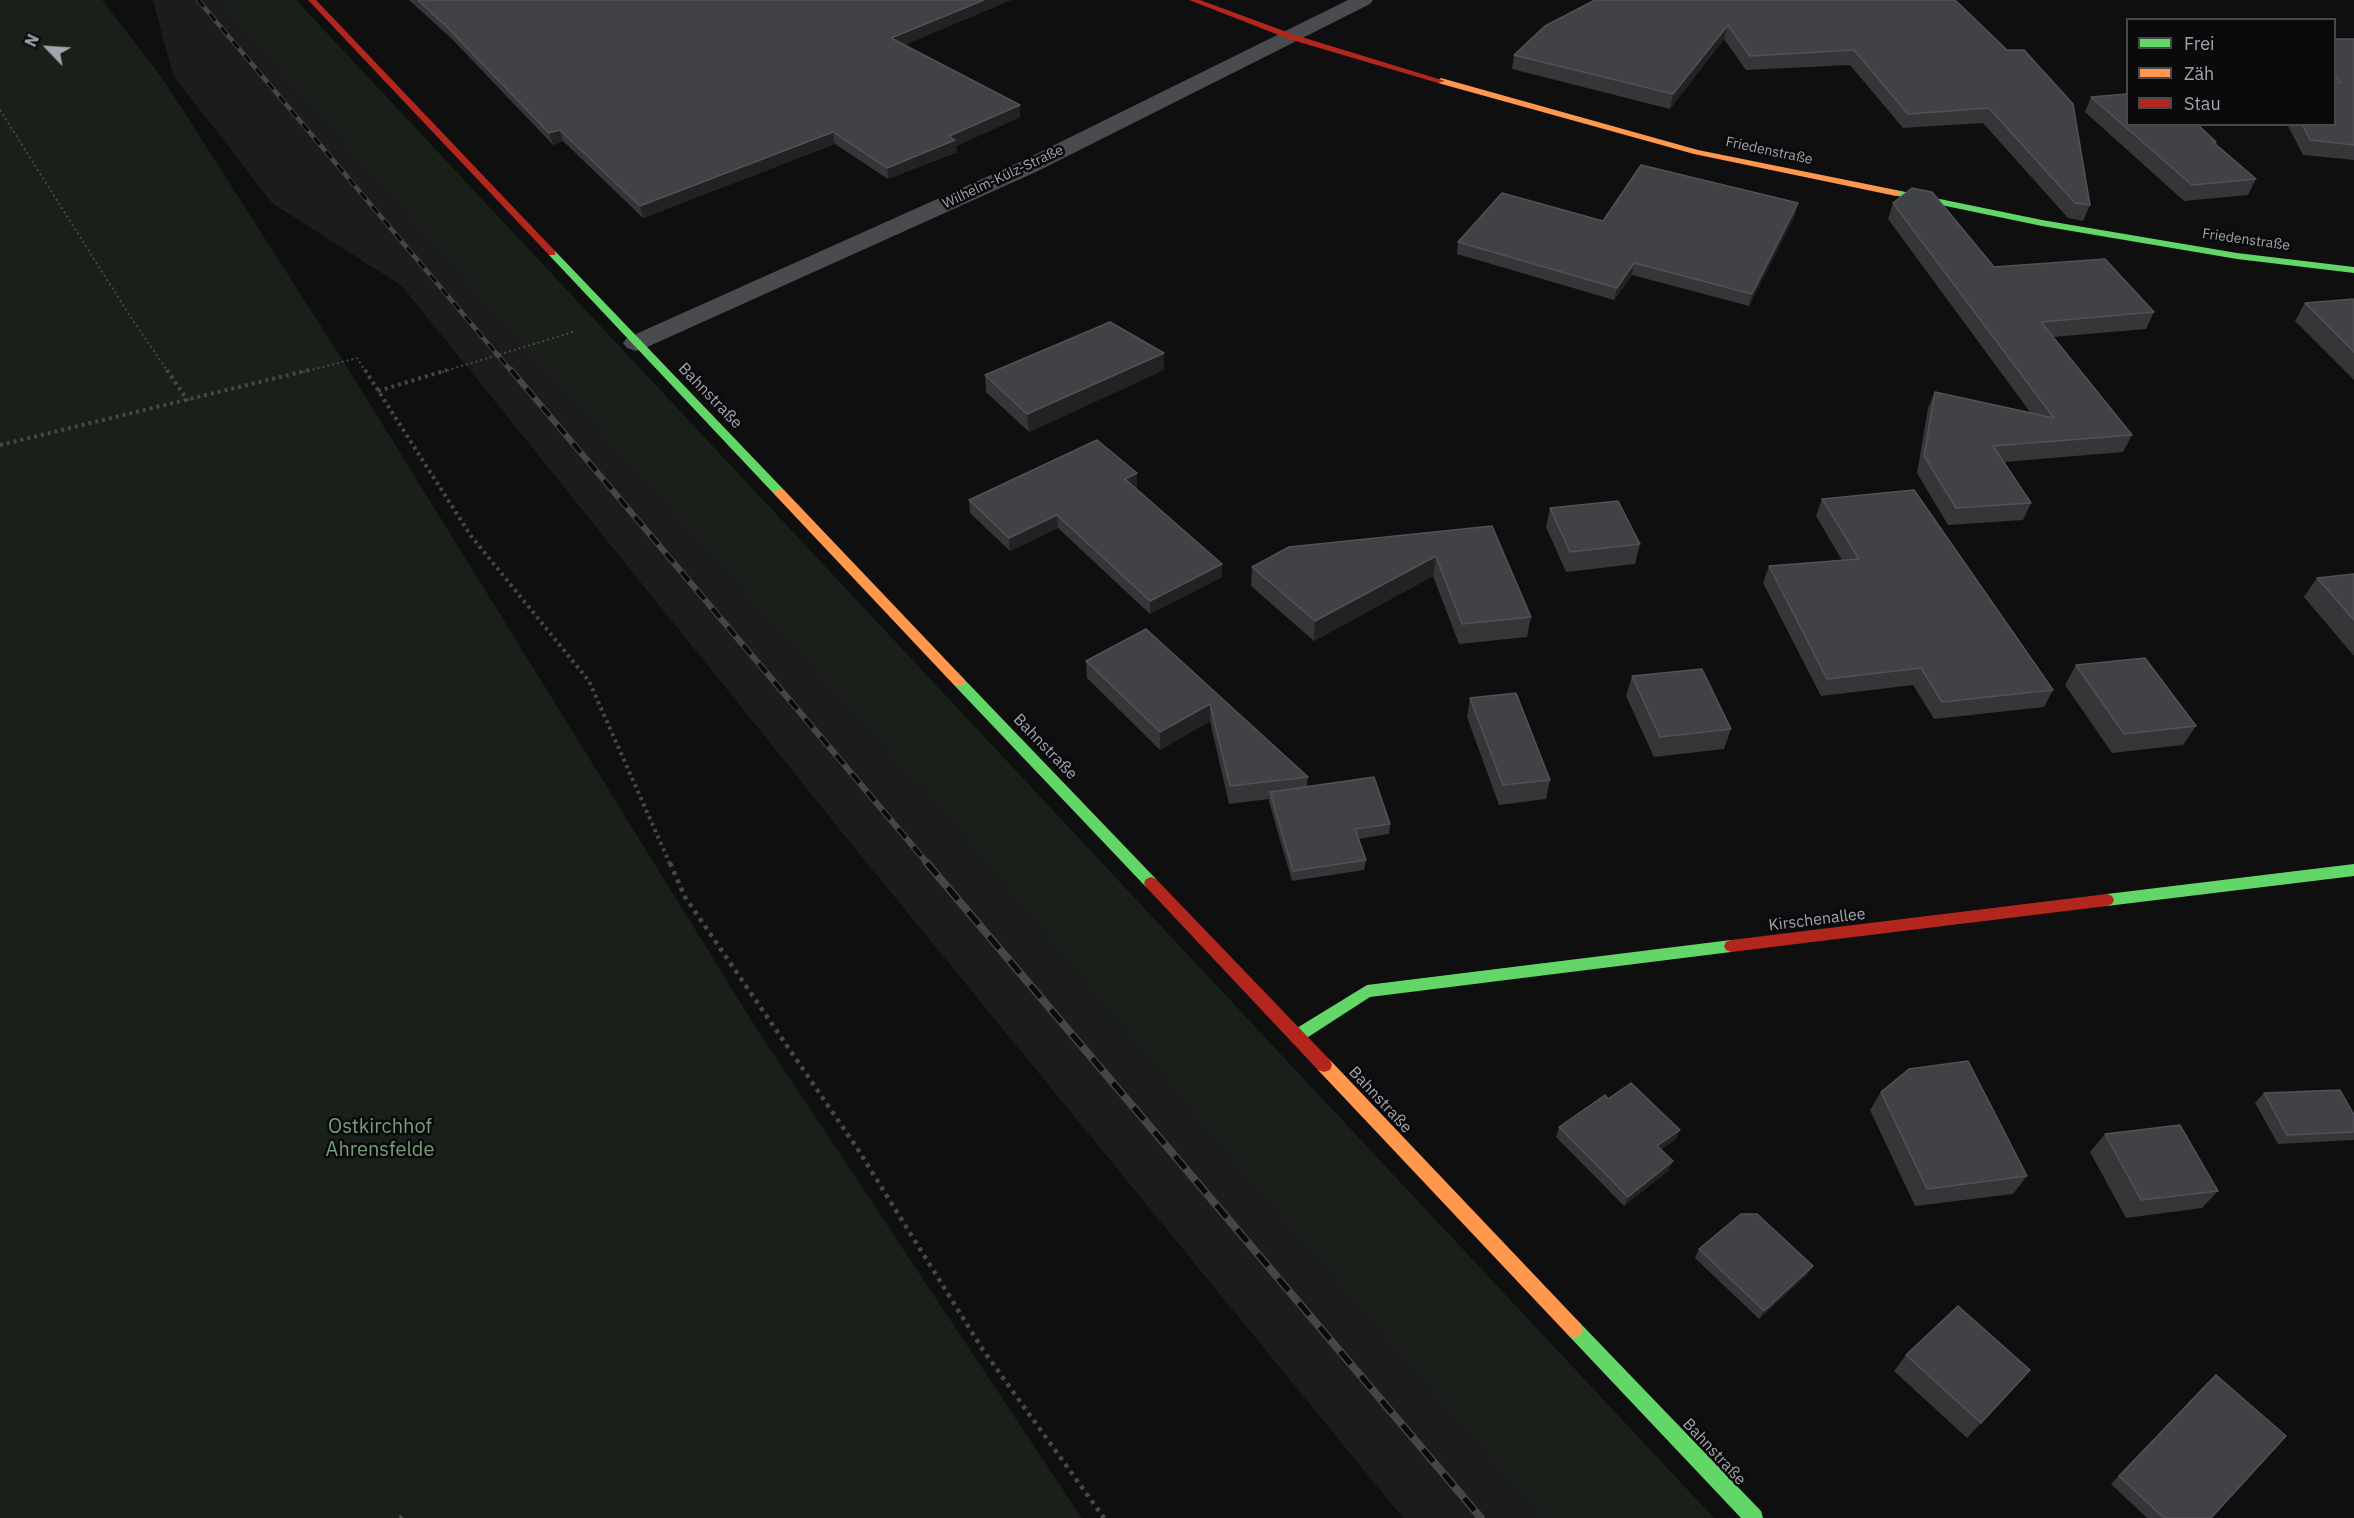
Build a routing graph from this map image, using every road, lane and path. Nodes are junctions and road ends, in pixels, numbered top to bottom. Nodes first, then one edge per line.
1 (312, 0) edge
2 (1193, 0) edge
3 (1363, 0) edge
4 (1292, 37) junction
5 (0, 110) edge
6 (2354, 270) edge
7 (615, 320) junction
8 (636, 343) junction
9 (378, 391) junction
10 (188, 401) junction
11 (0, 445) edge
12 (2354, 870) edge
13 (1297, 1036) junction
14 (1104, 1518) edge
15 (1754, 1518) edge

1 - 7 street, Bahnstraße
2 - 4 street, Friedenstraße
3 - 4 street, Wilhelm-Külz-Straße
4 - 6 street, Friedenstraße
4 - 8 street, Wilhelm-Külz-Straße
5 - 10 path
7 - 8 street, Bahnstraße
7 - 9 path
8 - 13 street, Bahnstraße
9 - 10 path
9 - 14 path
10 - 11 path
12 - 13 street, Kirschenallee
13 - 15 street, Bahnstraße

